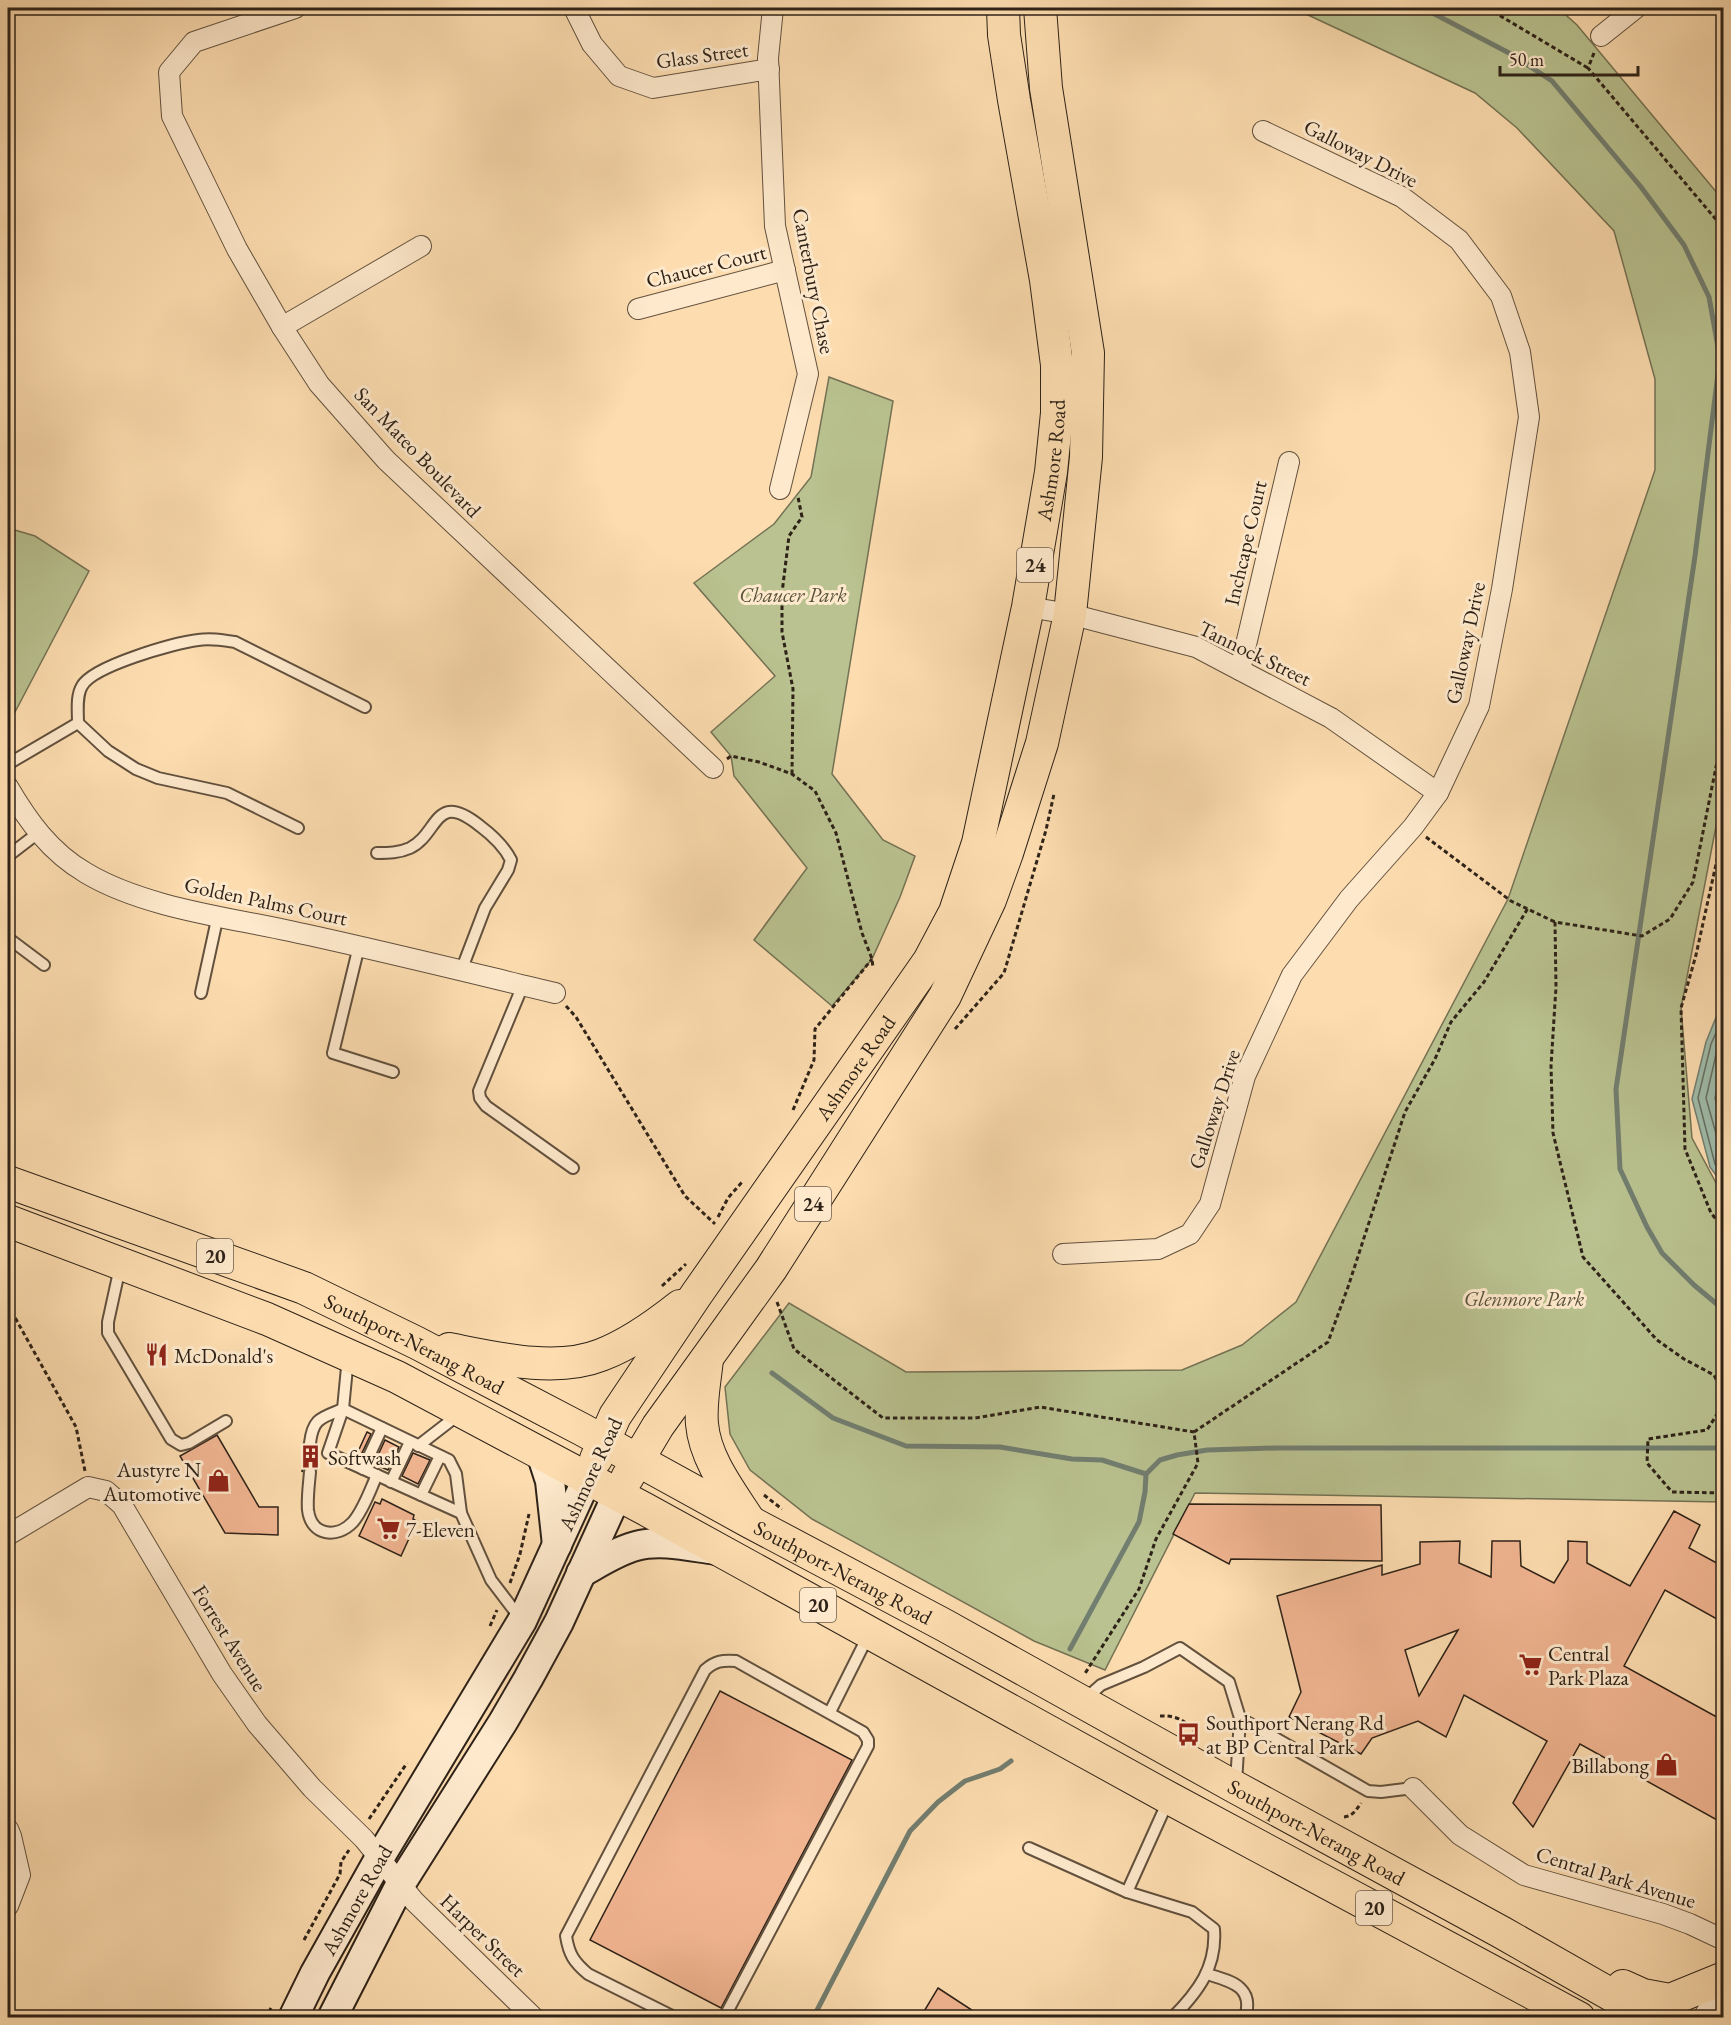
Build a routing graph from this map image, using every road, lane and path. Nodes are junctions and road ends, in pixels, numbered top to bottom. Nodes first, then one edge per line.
1 (295, 8) edge
2 (574, 8) edge
3 (773, 8) edge
4 (1003, 8) edge
5 (1040, 8) edge
6 (1487, 8) edge
7 (1636, 8) edge
8 (1600, 36) joint
9 (1588, 68) junction
10 (769, 69) junction
11 (1263, 131) dead end
12 (1724, 229) edge
13 (421, 246) dead end
14 (785, 270) junction
15 (638, 309) dead end
16 (282, 327) junction
17 (1289, 462) dead end
18 (780, 489) joint
19 (1028, 607) junction
20 (1070, 614) junction
21 (1240, 670) junction
22 (365, 707) dead end
23 (78, 723) junction
24 (1724, 727) edge
25 (8, 764) edge
26 (713, 768) joint
27 (792, 774) junction
28 (8, 787) edge
29 (1055, 787) dead end
30 (1438, 793) junction
31 (1413, 827) junction
32 (298, 828) dead end
33 (1724, 828) edge
34 (38, 833) junction
35 (377, 853) dead end
36 (8, 856) edge
37 (1528, 908) junction
38 (218, 915) junction
39 (1555, 922) junction
40 (8, 938) edge
41 (359, 946) junction
42 (872, 959) junction
43 (44, 965) dead end
44 (873, 968) dead end
45 (461, 970) junction
46 (523, 985) junction
47 (201, 993) dead end
48 (555, 993) joint
49 (952, 1033) dead end
50 (393, 1071) dead end
51 (792, 1112) dead end
52 (573, 1168) dead end
53 (748, 1176) dead end
54 (8, 1182) edge
55 (8, 1221) edge
56 (715, 1224) junction
57 (1724, 1229) edge
58 (710, 1232) dead end
59 (1063, 1254) dead end
60 (121, 1264) junction
61 (686, 1264) dead end
62 (655, 1294) dead end
63 (696, 1295) junction
64 (775, 1297) dead end
65 (8, 1305) edge
66 (417, 1343) junction
67 (349, 1355) junction
68 (707, 1358) junction
69 (1724, 1397) edge
70 (343, 1409) junction
71 (464, 1412) junction
72 (226, 1421) dead end
73 (382, 1428) junction
74 (1194, 1432) junction
75 (603, 1441) junction
76 (310, 1443) dead end
77 (414, 1444) junction
78 (540, 1453) junction
79 (440, 1456) junction
80 (637, 1460) junction
81 (363, 1469) junction
82 (310, 1472) dead end
83 (377, 1475) junction
84 (587, 1479) junction
85 (391, 1482) junction
86 (88, 1487) junction
87 (758, 1491) dead end
88 (1724, 1493) edge
89 (421, 1495) junction
90 (618, 1495) junction
91 (784, 1511) dead end
92 (529, 1512) dead end
93 (461, 1514) junction
94 (750, 1522) junction
95 (8, 1535) edge
96 (557, 1547) junction
97 (719, 1550) junction
98 (581, 1573) junction
99 (504, 1596) junction
100 (522, 1621) junction
101 (489, 1627) dead end
102 (869, 1634) junction
103 (1076, 1699) junction
104 (830, 1712) junction
105 (1156, 1716) dead end
106 (1240, 1718) junction
107 (1202, 1740) dead end
108 (412, 1756) dead end
109 (1235, 1787) junction
110 (1413, 1788) joint
111 (1368, 1791) junction
112 (1169, 1798) junction
113 (1335, 1813) dead end
114 (8, 1829) edge
115 (358, 1833) junction
116 (1029, 1848) dead end
117 (380, 1857) junction
118 (400, 1885) junction
119 (1126, 1893) junction
120 (8, 1905) edge
121 (1724, 1940) edge
122 (304, 1941) dead end
123 (1207, 1974) junction
124 (1724, 1980) edge
125 (1588, 1981) junction
126 (284, 2008) edge
127 (266, 2018) edge
128 (332, 2018) edge
129 (534, 2018) edge
130 (676, 2018) edge
131 (724, 2018) edge
132 (1172, 2018) edge
133 (1245, 2018) edge
134 (1579, 2018) edge
135 (1652, 2018) edge
136 (1703, 2018) edge

1 - 16 street, San Mateo Boulevard
2 - 10 street, Glass Street
3 - 10 street, Canterbury Chase
4 - 19 main road, Ashmore Road / 24
5 - 20 main road, Ashmore Road / 24
6 - 9 path
7 - 8 street
8 - 9 path
9 - 12 path
10 - 14 street, Canterbury Chase
11 - 30 street, Galloway Drive
13 - 16 street
14 - 15 street, Chaucer Court
14 - 18 street, Canterbury Chase
16 - 26 street, San Mateo Boulevard
17 - 21 street, Inchcape Court
18 - 27 path
19 - 20 street, Tannock Street
19 - 63 main road, Ashmore Road / 24
20 - 21 street, Tannock Street
20 - 68 main road, Ashmore Road / 24
21 - 30 street, Tannock Street
22 - 23 lane
23 - 25 lane
23 - 32 lane
24 - 39 path
26 - 27 path
27 - 42 path
28 - 34 street, Golden Palms Court
29 - 49 path
30 - 31 street, Galloway Drive
31 - 37 path
31 - 59 street, Galloway Drive
33 - 57 path
34 - 36 lane
34 - 38 street, Golden Palms Court
35 - 45 lane
37 - 39 path
37 - 74 path
38 - 41 street, Golden Palms Court
38 - 47 lane
39 - 69 path
40 - 43 lane
41 - 45 street, Golden Palms Court
41 - 50 lane
42 - 44 path
42 - 51 path
45 - 46 street, Golden Palms Court
46 - 48 street, Golden Palms Court
46 - 52 lane
48 - 56 path
53 - 56 path
54 - 66 main road, Southport-Nerang Road / 20
55 - 60 main road, Southport-Nerang Road / 20
56 - 58 path
60 - 67 main road, Southport-Nerang Road / 20
60 - 72 lane
61 - 62 path
63 - 66 main road
63 - 75 main road, Ashmore Road / 24
64 - 74 path
65 - 86 path
66 - 75 main road, Southport-Nerang Road / 20
67 - 70 lane
67 - 71 main road, Southport-Nerang Road / 20
68 - 80 main road, Ashmore Road / 24
68 - 94 main road
69 - 88 path
70 - 73 lane
70 - 76 lane
70 - 81 lane
71 - 77 lane
71 - 78 main road, Southport-Nerang Road / 20
73 - 77 lane
73 - 81 lane
74 - 103 path
75 - 80 main road, Southport-Nerang Road / 20
75 - 84 main road, Ashmore Road / 24
77 - 79 lane
77 - 85 lane
78 - 84 main road, Southport-Nerang Road / 20
78 - 96 main road
79 - 89 lane
79 - 93 lane
80 - 90 main road, Ashmore Road / 24
80 - 94 main road, Southport-Nerang Road / 20
81 - 83 lane
82 - 83 lane
83 - 85 lane
84 - 90 main road, Southport-Nerang Road / 20
84 - 96 main road, Ashmore Road
85 - 89 lane
86 - 95 street
86 - 115 street, Forrest Avenue
87 - 91 path
89 - 93 lane
90 - 97 main road, Southport-Nerang Road / 20
90 - 98 main road, Ashmore Road
92 - 99 path
93 - 99 lane
94 - 103 main road, Southport-Nerang Road / 20
96 - 100 main road, Ashmore Road
97 - 98 main road
97 - 102 main road, Southport-Nerang Road / 20
98 - 118 main road, Ashmore Road
99 - 100 lane
99 - 101 path
100 - 117 main road, Ashmore Road
102 - 104 lane
102 - 112 main road, Southport-Nerang Road / 20
103 - 106 lane
103 - 109 main road, Southport-Nerang Road / 20
104 - 130 lane
104 - 131 lane
105 - 107 path
106 - 109 lane
106 - 111 lane
108 - 115 path
109 - 125 main road, Southport-Nerang Road / 20
110 - 111 lane
110 - 121 street, Central Park Avenue
111 - 113 path
112 - 119 lane
112 - 134 main road, Southport-Nerang Road / 20
114 - 120 street
115 - 117 street, Forrest Avenue
115 - 122 path
116 - 119 lane
117 - 118 street, Forrest Avenue
117 - 126 main road, Ashmore Road
118 - 128 main road, Ashmore Road
118 - 129 street, Harper Street
119 - 123 lane
123 - 132 lane
123 - 133 lane
124 - 125 main road
124 - 136 street
125 - 135 main road, Southport-Nerang Road / 20
126 - 127 path

